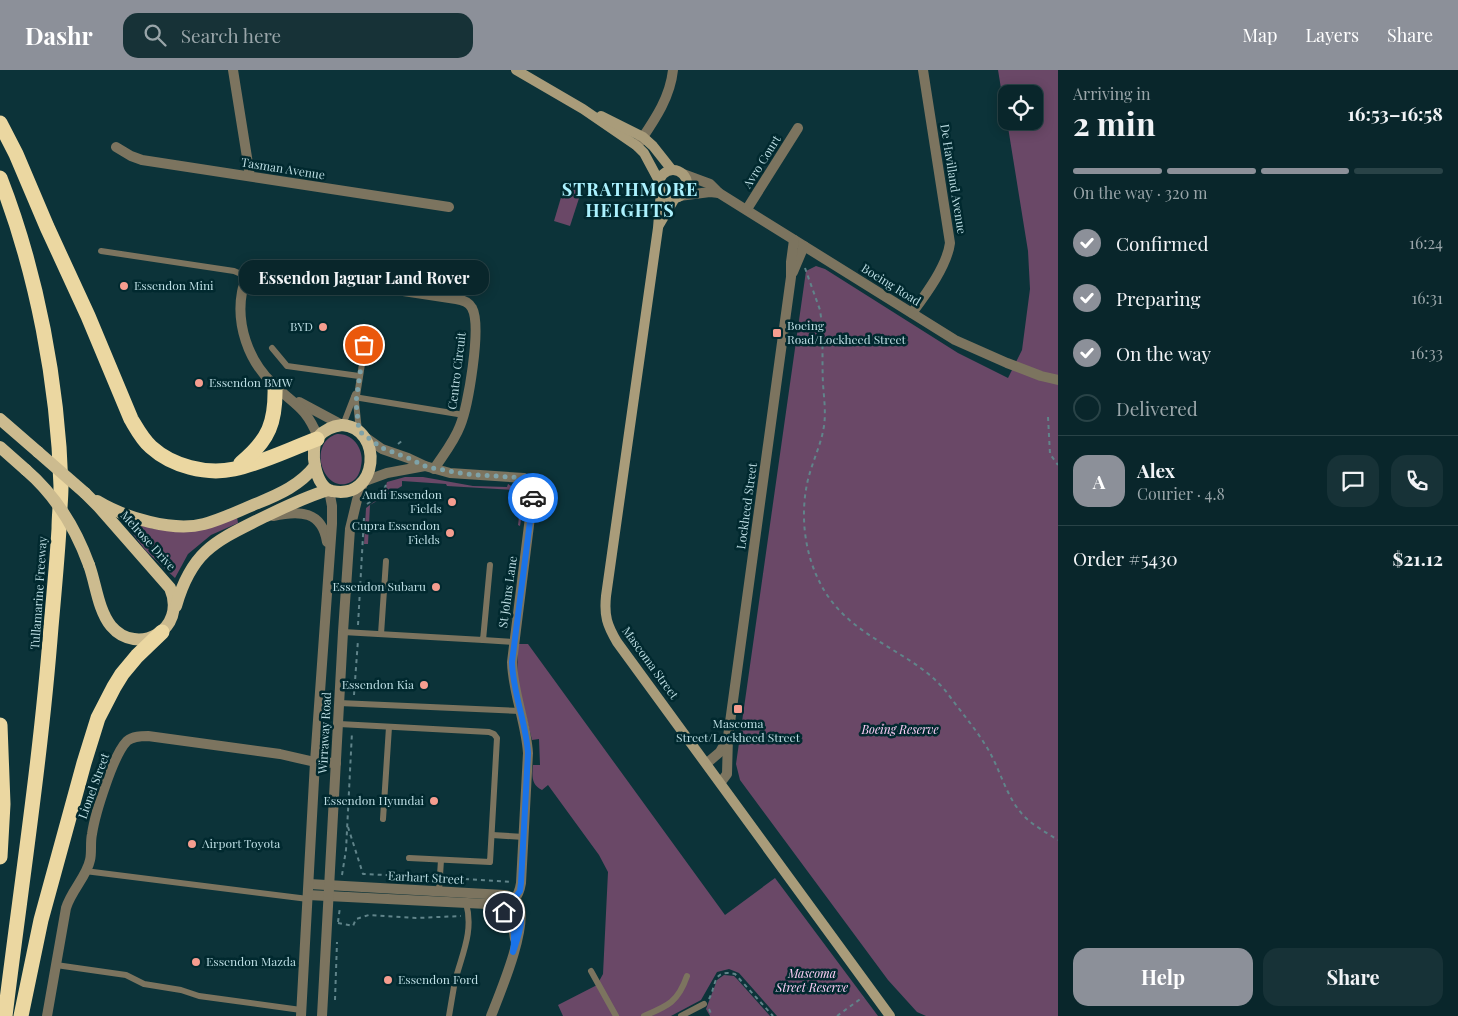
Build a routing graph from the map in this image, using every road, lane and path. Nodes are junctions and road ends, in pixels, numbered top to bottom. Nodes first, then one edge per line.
1 (233, 70) edge
2 (516, 70) edge
3 (674, 70) edge
4 (923, 70) edge
5 (0, 123) edge
6 (798, 128) dead end
7 (640, 142) junction
8 (116, 147) dead end
9 (672, 170) junction
10 (683, 174) junction
11 (250, 176) junction
12 (0, 178) edge
13 (660, 186) junction
14 (720, 193) junction
15 (677, 197) junction
16 (448, 207) dead end
17 (747, 209) junction
18 (658, 228) junction
19 (794, 240) junction
20 (804, 246) junction
21 (101, 251) dead end
22 (804, 266) dead end
23 (791, 277) junction
24 (247, 280) junction
25 (912, 313) junction
26 (364, 345) dead end
27 (272, 348) dead end
28 (359, 376) junction
29 (1055, 382) edge
30 (275, 386) junction
31 (356, 397) junction
32 (292, 398) junction
33 (464, 415) junction
34 (1048, 417) dead end
35 (0, 419) edge
36 (342, 425) junction
37 (361, 433) junction
38 (317, 438) junction
39 (0, 447) edge
40 (1058, 465) edge
41 (315, 466) junction
42 (429, 468) junction
43 (234, 469) junction
44 (364, 482) junction
45 (328, 490) junction
46 (85, 493) junction
47 (263, 517) junction
48 (329, 553) junction
49 (386, 561) dead end
50 (490, 565) dead end
51 (172, 618) junction
52 (162, 632) junction
53 (381, 634) junction
54 (343, 636) junction
55 (323, 638) junction
56 (483, 640) junction
57 (513, 642) junction
58 (340, 703) junction
59 (520, 711) junction
60 (339, 724) junction
61 (0, 725) edge
62 (389, 727) junction
63 (728, 737) junction
64 (315, 762) junction
65 (336, 763) junction
66 (706, 764) junction
67 (721, 782) junction
68 (383, 819) dead end
69 (347, 825) dead end
70 (492, 835) junction
71 (524, 837) junction
72 (1058, 840) edge
73 (0, 857) edge
74 (409, 858) dead end
75 (441, 860) junction
76 (86, 871) junction
77 (440, 878) junction
78 (521, 883) junction
79 (309, 884) junction
80 (329, 885) junction
81 (439, 891) junction
82 (466, 892) junction
83 (328, 896) junction
84 (308, 897) junction
85 (514, 899) junction
86 (466, 903) junction
87 (497, 907) junction
88 (470, 916) junction
89 (338, 932) dead end
90 (338, 942) dead end
91 (513, 952) junction
92 (56, 965) junction
93 (591, 971) dead end
94 (687, 976) dead end
95 (864, 996) dead end
96 (335, 1000) dead end
97 (704, 1004) joint
98 (301, 1013) edge
99 (5, 1016) edge
100 (21, 1016) edge
101 (47, 1016) edge
102 (322, 1016) edge
103 (449, 1016) edge
104 (491, 1016) edge
105 (616, 1016) edge
106 (644, 1016) edge
107 (682, 1016) edge
108 (773, 1016) edge
109 (837, 1016) edge
110 (890, 1016) edge

1 - 11 street
2 - 7 main road
3 - 7 street
4 - 25 street, De Havilland Avenue
5 - 43 highway
6 - 17 street, Avro Court
7 - 9 main road
7 - 13 main road
8 - 11 street, Tasman Avenue
9 - 10 main road
9 - 13 main road
10 - 14 street, Boeing Road
10 - 15 main road
11 - 16 street, Tasman Avenue
12 - 99 highway, Tullamarine Freeway
13 - 15 main road
13 - 18 main road, Mascoma Street
14 - 15 street
14 - 17 street, Boeing Road
15 - 18 main road, Mascoma Street
17 - 19 street, Boeing Road
18 - 66 main road, Mascoma Street
19 - 20 street, Boeing Road
19 - 23 street, Lockheed Street
20 - 23 street, Lockheed Street
20 - 25 street, Boeing Road
21 - 24 lane
22 - 72 path
23 - 63 street, Lockheed Street
24 - 30 street
24 - 33 street, Centro Circuit
25 - 29 street, Boeing Road
26 - 28 lane
27 - 28 lane
28 - 31 lane
30 - 32 street
30 - 43 highway
31 - 33 lane
31 - 36 lane
31 - 37 lane
32 - 36 street
32 - 38 street
33 - 42 street, Centro Circuit
34 - 40 path
35 - 46 main road, Melrose Drive, bridge
36 - 37 main road
36 - 38 main road
37 - 42 street, St Johns Lane
37 - 44 main road
38 - 41 main road
38 - 43 highway
39 - 52 main road, bridge
41 - 45 main road
41 - 46 main road
42 - 44 street, St Johns Lane
42 - 57 street, St Johns Lane
44 - 45 main road
44 - 54 street, Wirraway Road
45 - 47 main road
45 - 48 street, Wirraway Road
46 - 51 main road, Melrose Drive
47 - 48 street, Wirraway Road
47 - 51 main road
48 - 55 street, Wirraway Road
49 - 53 lane
50 - 56 lane
51 - 52 main road
52 - 100 highway
53 - 54 lane
53 - 56 lane
54 - 55 street
54 - 58 street, Wirraway Road
55 - 64 street, Wirraway Road
56 - 57 lane
57 - 59 street, St Johns Lane
58 - 59 lane
58 - 60 street, Wirraway Road
59 - 71 street, St Johns Lane
60 - 62 lane
60 - 65 street, Wirraway Road
61 - 73 highway
62 - 68 lane
62 - 70 lane
63 - 66 street, Lockheed Street
63 - 67 street, Lockheed Street
64 - 65 street, Lionel Street
64 - 76 street, Lionel Street
64 - 79 street, Wirraway Road
65 - 80 street, Wirraway Road
66 - 67 main road, Mascoma Street
67 - 110 main road, Mascoma Street
69 - 77 path
70 - 71 lane
70 - 75 lane
71 - 78 street, St Johns Lane
74 - 75 lane
75 - 77 lane
76 - 84 lane
76 - 92 street, Lionel Street
77 - 78 path
77 - 81 lane
78 - 85 street, St Johns Lane
79 - 80 street, Earhart Street
79 - 84 street, Wirraway Road
80 - 81 street, Earhart Street
80 - 83 street, Wirraway Road
81 - 82 street, Earhart Street
82 - 85 street, Earhart Street
82 - 86 street
83 - 84 street, Earhart Street
83 - 86 street, Earhart Street
83 - 102 street, Wirraway Road
84 - 98 street, Wirraway Road
85 - 87 street
85 - 91 street
86 - 87 street, Earhart Street
86 - 88 lane
87 - 91 street
88 - 89 path
88 - 103 lane
90 - 96 path
91 - 104 street
92 - 98 lane
92 - 101 street, Lionel Street
93 - 105 lane
94 - 106 lane
95 - 109 path
97 - 107 lane
97 - 108 path

